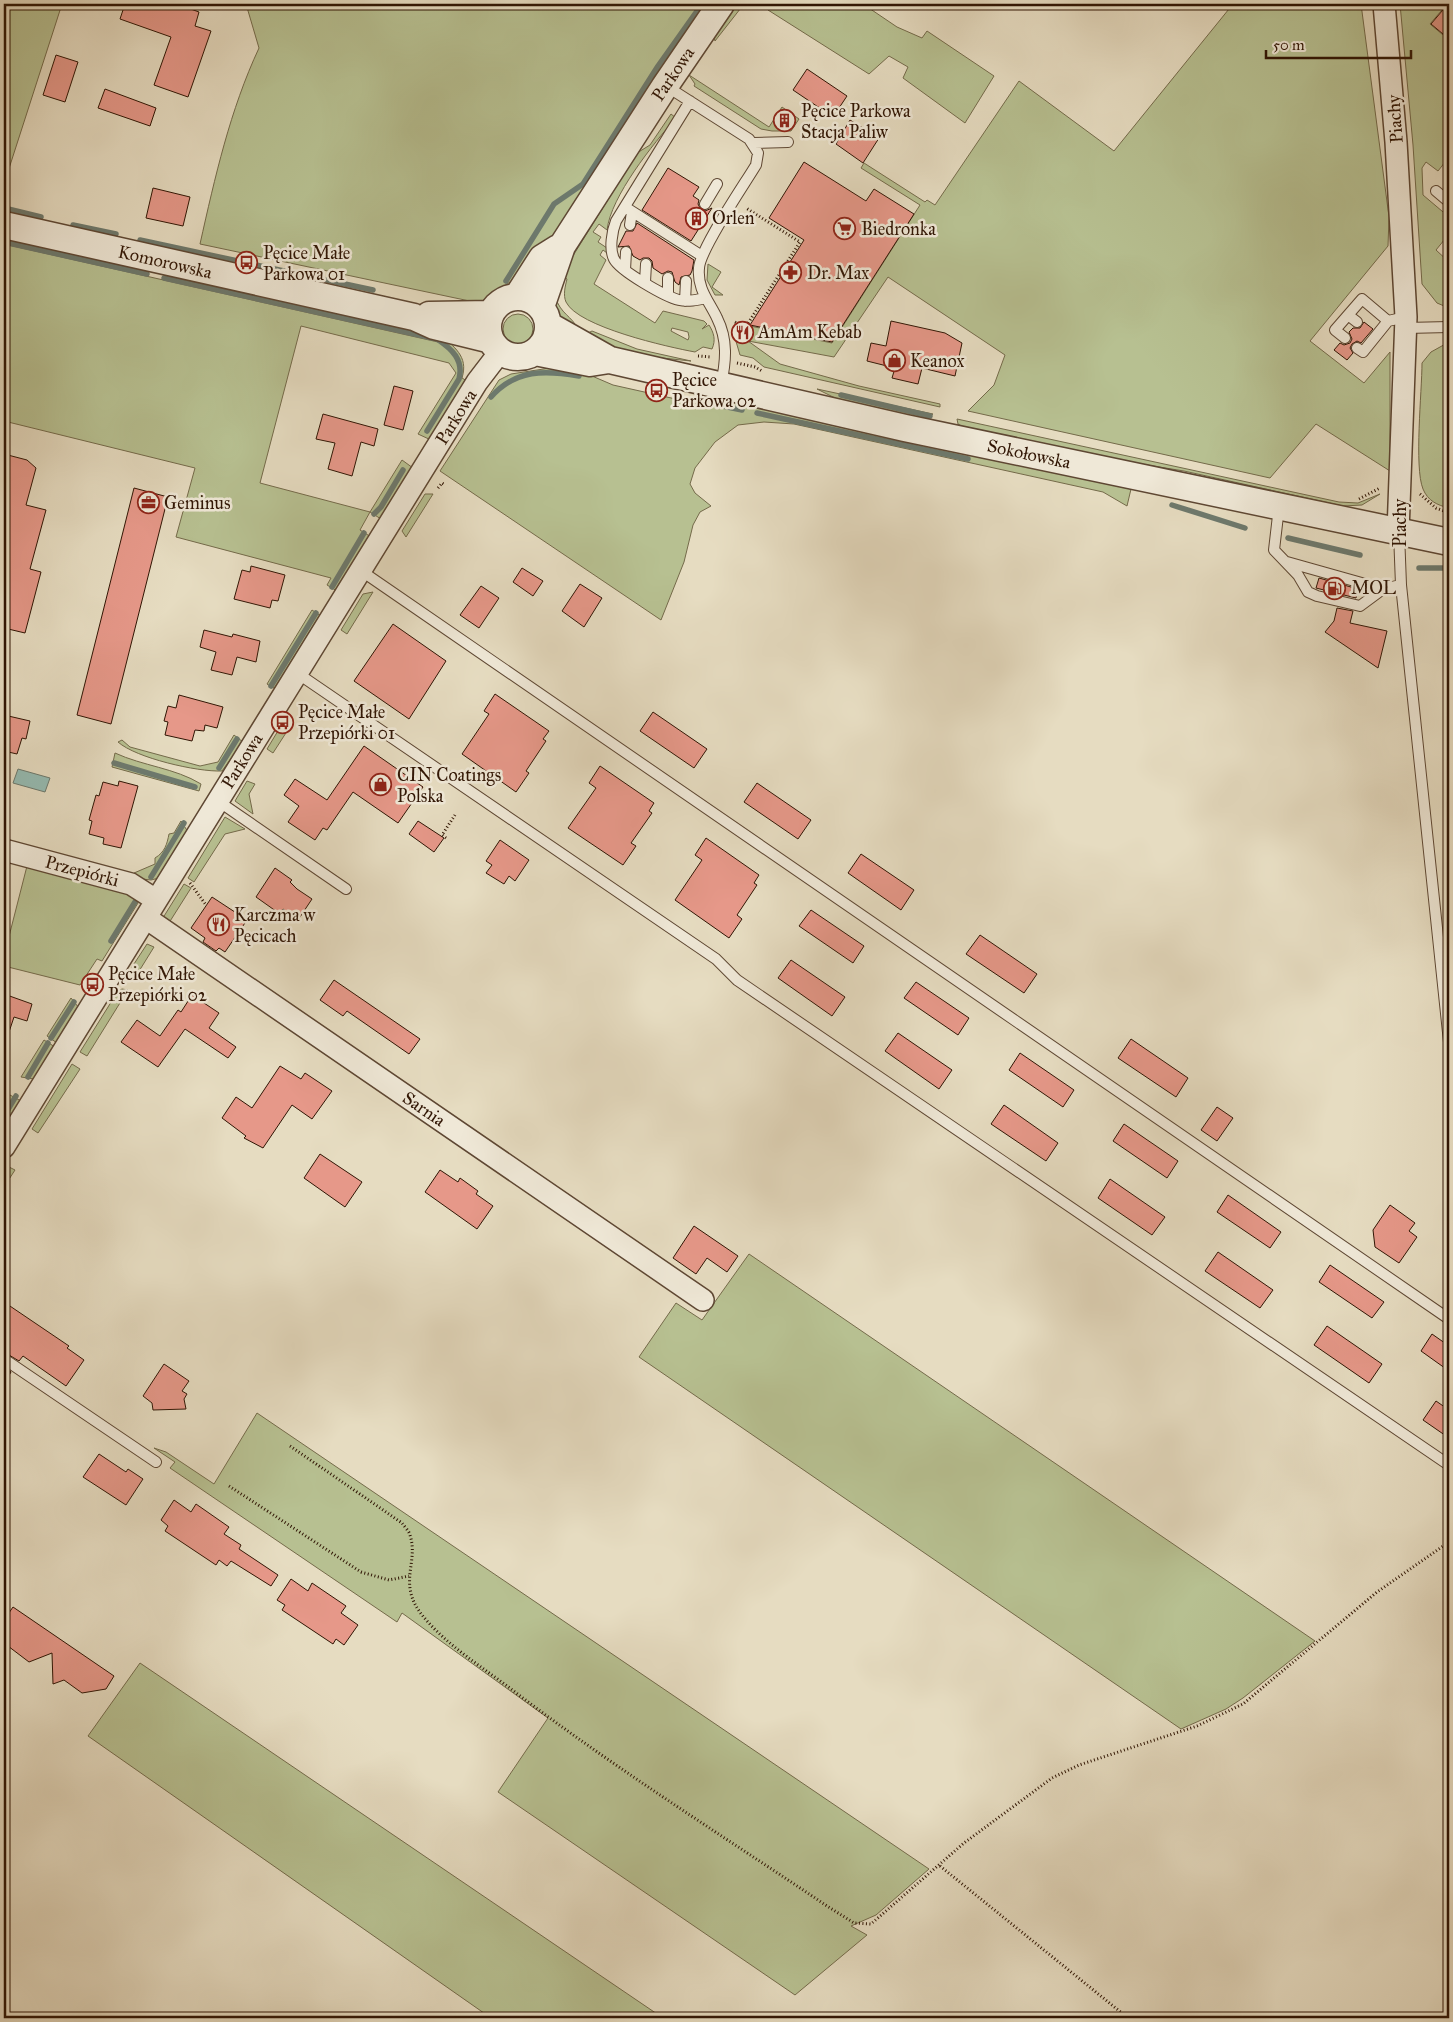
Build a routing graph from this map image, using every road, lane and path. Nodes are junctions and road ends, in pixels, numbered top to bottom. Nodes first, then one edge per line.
1 (721, 4) edge
2 (1384, 4) edge
3 (665, 86) junction
4 (690, 102) junction
5 (788, 142) dead end
6 (754, 143) junction
7 (717, 184) dead end
8 (1436, 191) dead end
9 (735, 201) junction
10 (1449, 202) edge
11 (705, 204) dead end
12 (629, 209) junction
13 (4, 225) edge
14 (630, 225) dead end
15 (687, 232) dead end
16 (562, 246) junction
17 (685, 248) junction
18 (626, 252) dead end
19 (702, 256) junction
20 (646, 264) dead end
21 (624, 270) junction
22 (668, 278) dead end
23 (686, 281) dead end
24 (644, 282) junction
25 (668, 296) junction
26 (518, 297) junction
27 (706, 298) junction
28 (685, 301) junction
29 (491, 314) junction
30 (1348, 315) junction
31 (545, 316) junction
32 (414, 317) junction
33 (1357, 322) dead end
34 (1400, 322) junction
35 (720, 325) junction
36 (1449, 327) edge
37 (1345, 338) dead end
38 (496, 346) junction
39 (1357, 348) dead end
40 (535, 352) junction
41 (693, 356) dead end
42 (706, 356) dead end
43 (610, 360) junction
44 (721, 386) junction
45 (445, 485) dead end
46 (438, 488) dead end
47 (1414, 494) dead end
48 (1279, 507) junction
49 (1449, 513) edge
50 (1398, 532) junction
51 (1449, 542) edge
52 (1281, 559) junction
53 (360, 570) junction
54 (1401, 584) junction
55 (1383, 589) junction
56 (297, 673) junction
57 (218, 801) junction
58 (455, 815) dead end
59 (446, 838) dead end
60 (4, 850) edge
61 (183, 879) dead end
62 (346, 889) dead end
63 (156, 900) junction
64 (206, 905) dead end
65 (146, 918) junction
66 (1449, 1042) edge
67 (4, 1147) edge
68 (703, 1300) dead end
69 (1449, 1319) edge
70 (4, 1358) edge
71 (290, 1446) dead end
72 (156, 1462) dead end
73 (1449, 1465) edge
74 (229, 1486) dead end
75 (1449, 1542) edge
76 (409, 1576) junction
77 (940, 1866) junction
78 (1128, 2018) edge

1 - 3 street, Parkowa
2 - 34 street, Piachy
3 - 4 lane
3 - 16 street, Parkowa
4 - 6 lane
4 - 12 lane
5 - 6 lane
6 - 9 lane
7 - 11 lane
8 - 10 lane
9 - 19 lane
9 - 35 path
12 - 14 lane
12 - 17 lane
12 - 21 lane
13 - 32 street, Komorowska
15 - 17 lane
16 - 26 street, Parkowa
16 - 31 street, Parkowa
17 - 19 lane
18 - 21 lane
19 - 27 lane
20 - 24 lane
21 - 24 lane
22 - 25 lane
23 - 28 lane
24 - 25 lane
25 - 28 lane
26 - 29 street
26 - 31 street
27 - 28 lane
27 - 35 lane
29 - 32 street, Komorowska
29 - 38 street
30 - 33 lane
30 - 34 lane
30 - 37 lane
31 - 40 street
31 - 43 street, Sokołowska
32 - 38 street, Komorowska
34 - 36 lane
34 - 39 lane
34 - 50 street, Piachy
35 - 44 lane
38 - 40 street
38 - 53 street, Parkowa
40 - 43 street, Sokołowska
41 - 42 path
43 - 44 street, Sokołowska
44 - 48 street, Sokołowska
45 - 46 path
47 - 49 path
48 - 50 street, Sokołowska
48 - 52 lane
50 - 51 street, Sokołowska
50 - 54 lane, Piachy
52 - 55 lane
52 - 55 lane
53 - 56 street, Parkowa
53 - 69 lane
54 - 55 lane
54 - 66 lane, Piachy
56 - 57 street, Parkowa
56 - 73 lane
57 - 62 lane
57 - 63 street, Parkowa
58 - 59 path
60 - 63 street, Przepiórki
61 - 64 path
63 - 65 street, Parkowa
65 - 67 street, Parkowa
65 - 68 street, Sarnia
70 - 72 lane
71 - 76 path
74 - 76 path
75 - 77 path
76 - 77 path
77 - 78 path

